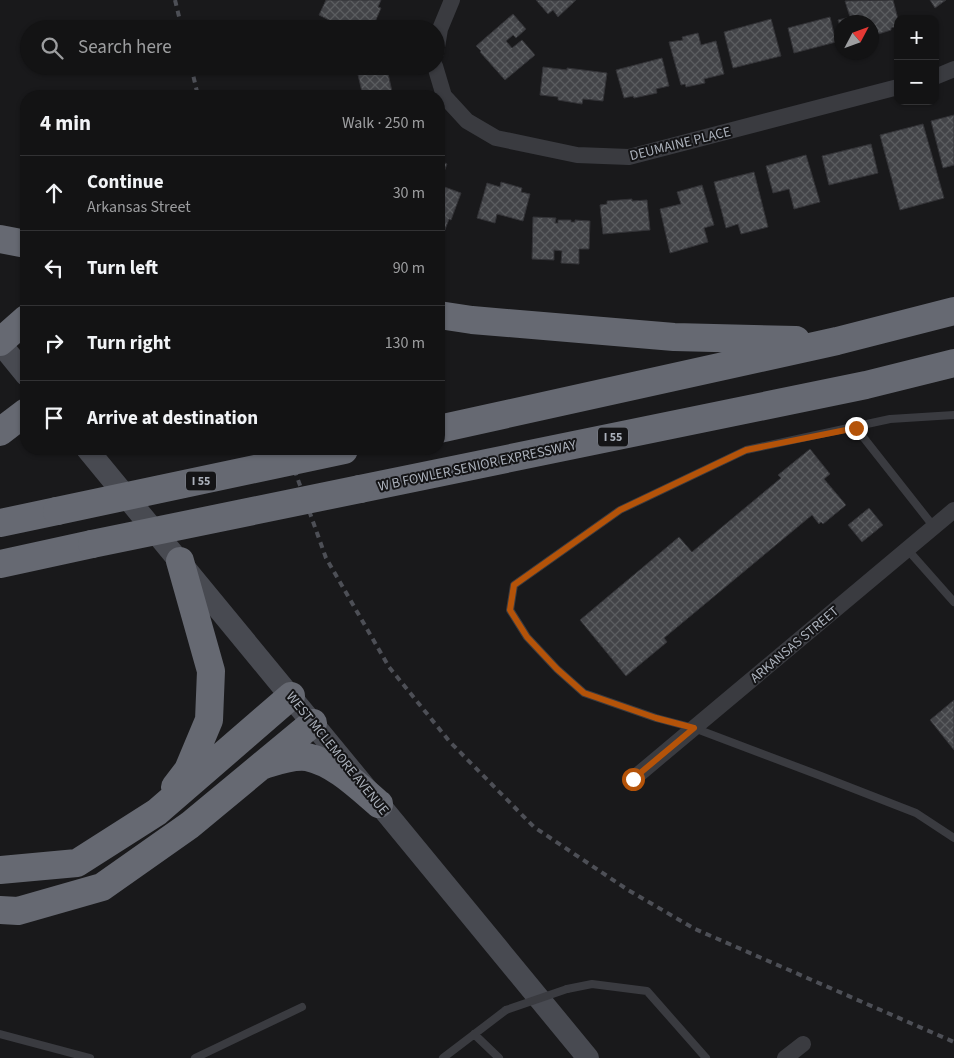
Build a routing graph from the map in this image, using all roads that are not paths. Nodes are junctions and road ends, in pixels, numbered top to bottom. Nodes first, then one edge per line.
1 (452, 0) edge
2 (444, 20) edge
3 (954, 69) edge
4 (438, 75) edge
5 (939, 75) edge
6 (894, 88) edge
7 (442, 90) edge
8 (445, 97) edge
9 (0, 239) edge
10 (20, 243) edge
11 (954, 311) edge
12 (445, 316) edge
13 (20, 324) edge
14 (837, 341) junction
15 (0, 342) edge
16 (954, 364) edge
17 (20, 367) edge
18 (954, 415) edge
19 (20, 417) edge
20 (445, 428) edge
21 (856, 428) junction
22 (0, 432) edge
23 (93, 455) edge
24 (319, 455) edge
25 (954, 510) edge
26 (0, 523) edge
27 (934, 527) junction
28 (908, 549) junction
29 (43, 555) junction
30 (180, 561) junction
31 (0, 564) edge
32 (0, 581) edge
33 (954, 602) edge
34 (291, 696) junction
35 (313, 723) junction
36 (694, 728) junction
37 (260, 766) junction
38 (633, 779) dead end
39 (379, 804) junction
40 (157, 812) junction
41 (954, 838) edge
42 (0, 870) edge
43 (0, 910) edge
44 (302, 1007) dead end
45 (0, 1034) edge
46 (474, 1034) junction
47 (802, 1044) dead end
48 (90, 1058) edge
49 (195, 1058) edge
50 (443, 1058) edge
51 (499, 1058) edge
52 (588, 1058) edge
53 (706, 1058) edge
54 (786, 1058) edge

1 - 2 street
3 - 5 street
4 - 7 street, DEUMAINE PLACE
6 - 8 street, DEUMAINE PLACE
9 - 10 highway
11 - 14 highway
12 - 14 highway
13 - 15 highway
14 - 20 highway
15 - 17 main road
16 - 29 highway, W B FOWLER SENIOR EXPRESSWAY / I 55, bridge
18 - 21 lane
19 - 22 highway
21 - 27 lane
21 - 36 lane
23 - 30 main road, WEST MCLEMORE AVENUE
24 - 26 highway, I 55, bridge
25 - 27 street, ARKANSAS STREET
27 - 28 street, ARKANSAS STREET
28 - 33 lane
28 - 36 street, ARKANSAS STREET
29 - 31 highway, W B FOWLER SENIOR EXPRESSWAY / I 55
29 - 32 highway
30 - 34 main road, WEST MCLEMORE AVENUE
30 - 40 highway
34 - 35 main road, WEST MCLEMORE AVENUE
34 - 40 highway
35 - 37 highway
35 - 39 main road, WEST MCLEMORE AVENUE
36 - 38 street, ARKANSAS STREET
36 - 41 lane
37 - 39 highway
37 - 43 highway
39 - 52 main road, WEST MCLEMORE AVENUE
40 - 42 highway
44 - 49 lane
45 - 48 lane
46 - 50 lane
46 - 51 lane
46 - 53 lane, bridge
47 - 54 street

